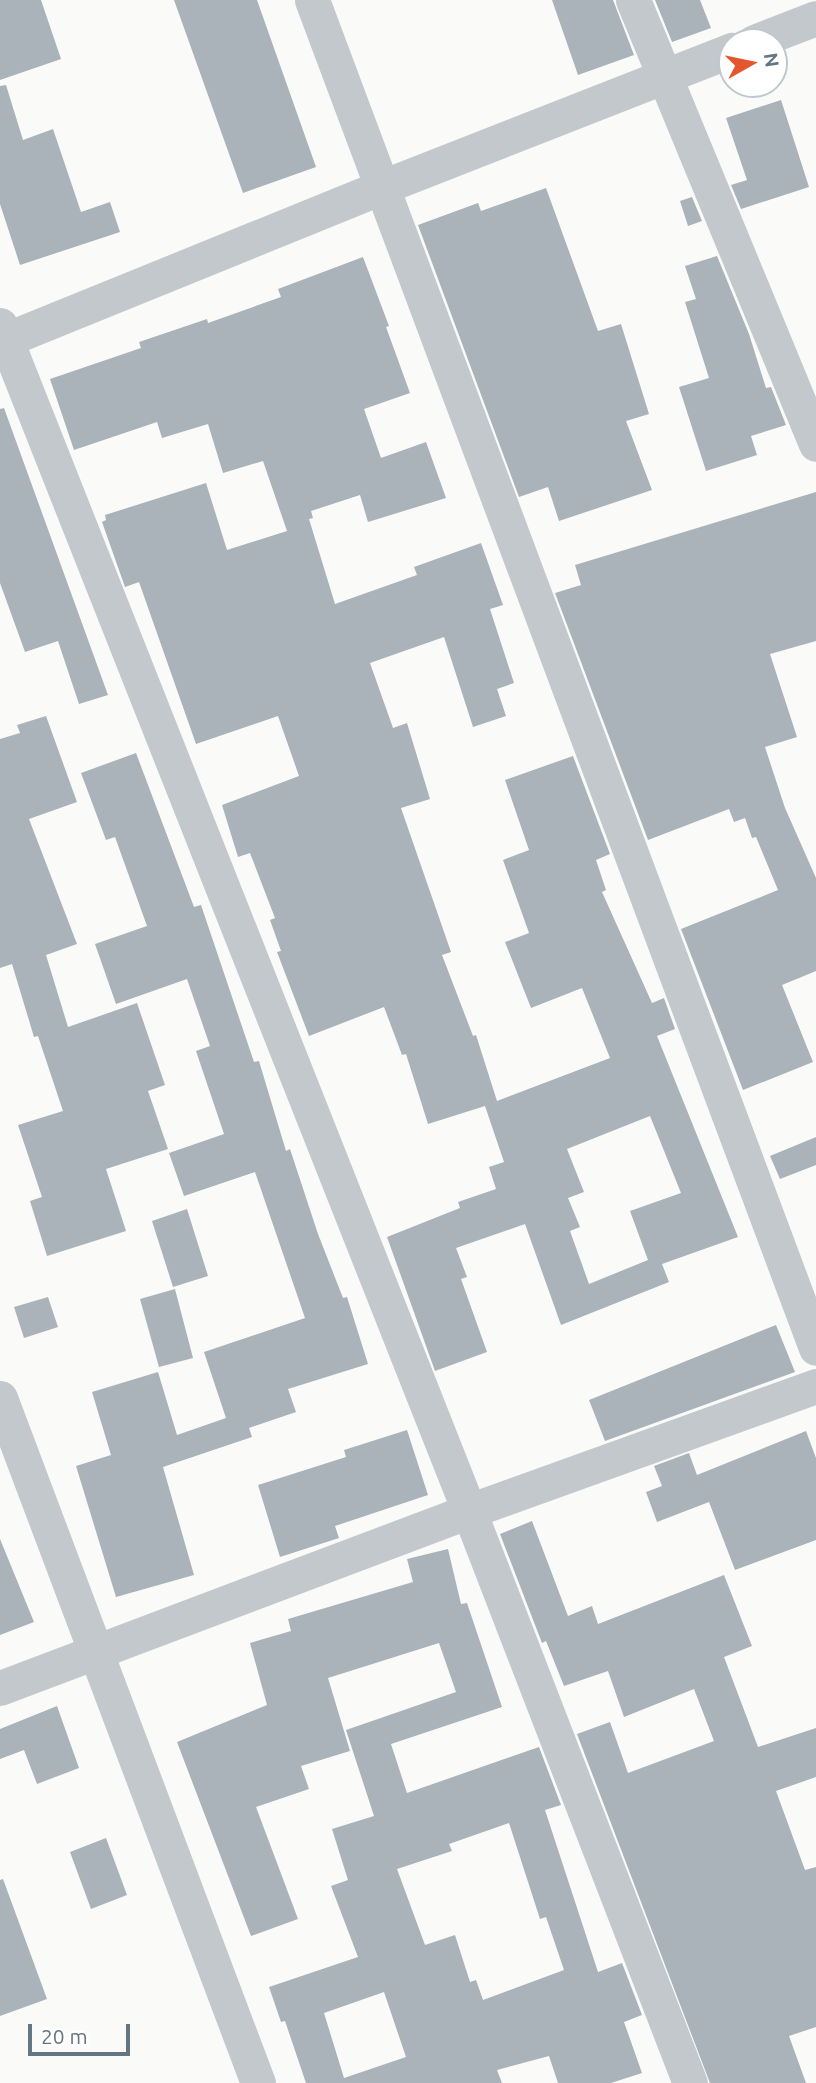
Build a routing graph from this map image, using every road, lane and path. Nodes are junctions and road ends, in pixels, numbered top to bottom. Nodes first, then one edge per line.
1 (312, 0) edge
2 (633, 0) edge
3 (816, 18) edge
4 (788, 29) edge
5 (718, 55) edge
6 (663, 77) junction
7 (382, 187) junction
8 (2, 336) edge
9 (816, 444) edge
10 (816, 1348) edge
11 (816, 1386) edge
12 (0, 1398) edge
13 (469, 1511) junction
14 (96, 1653) junction
15 (0, 1688) edge
16 (258, 2083) edge
17 (690, 2083) edge

1 - 7 street
2 - 6 street
3 - 4 street
5 - 6 street
6 - 7 street
6 - 9 street
7 - 8 street
7 - 10 street
8 - 13 street
11 - 13 street
12 - 14 street
13 - 14 street
13 - 17 street
14 - 15 street
14 - 16 street

